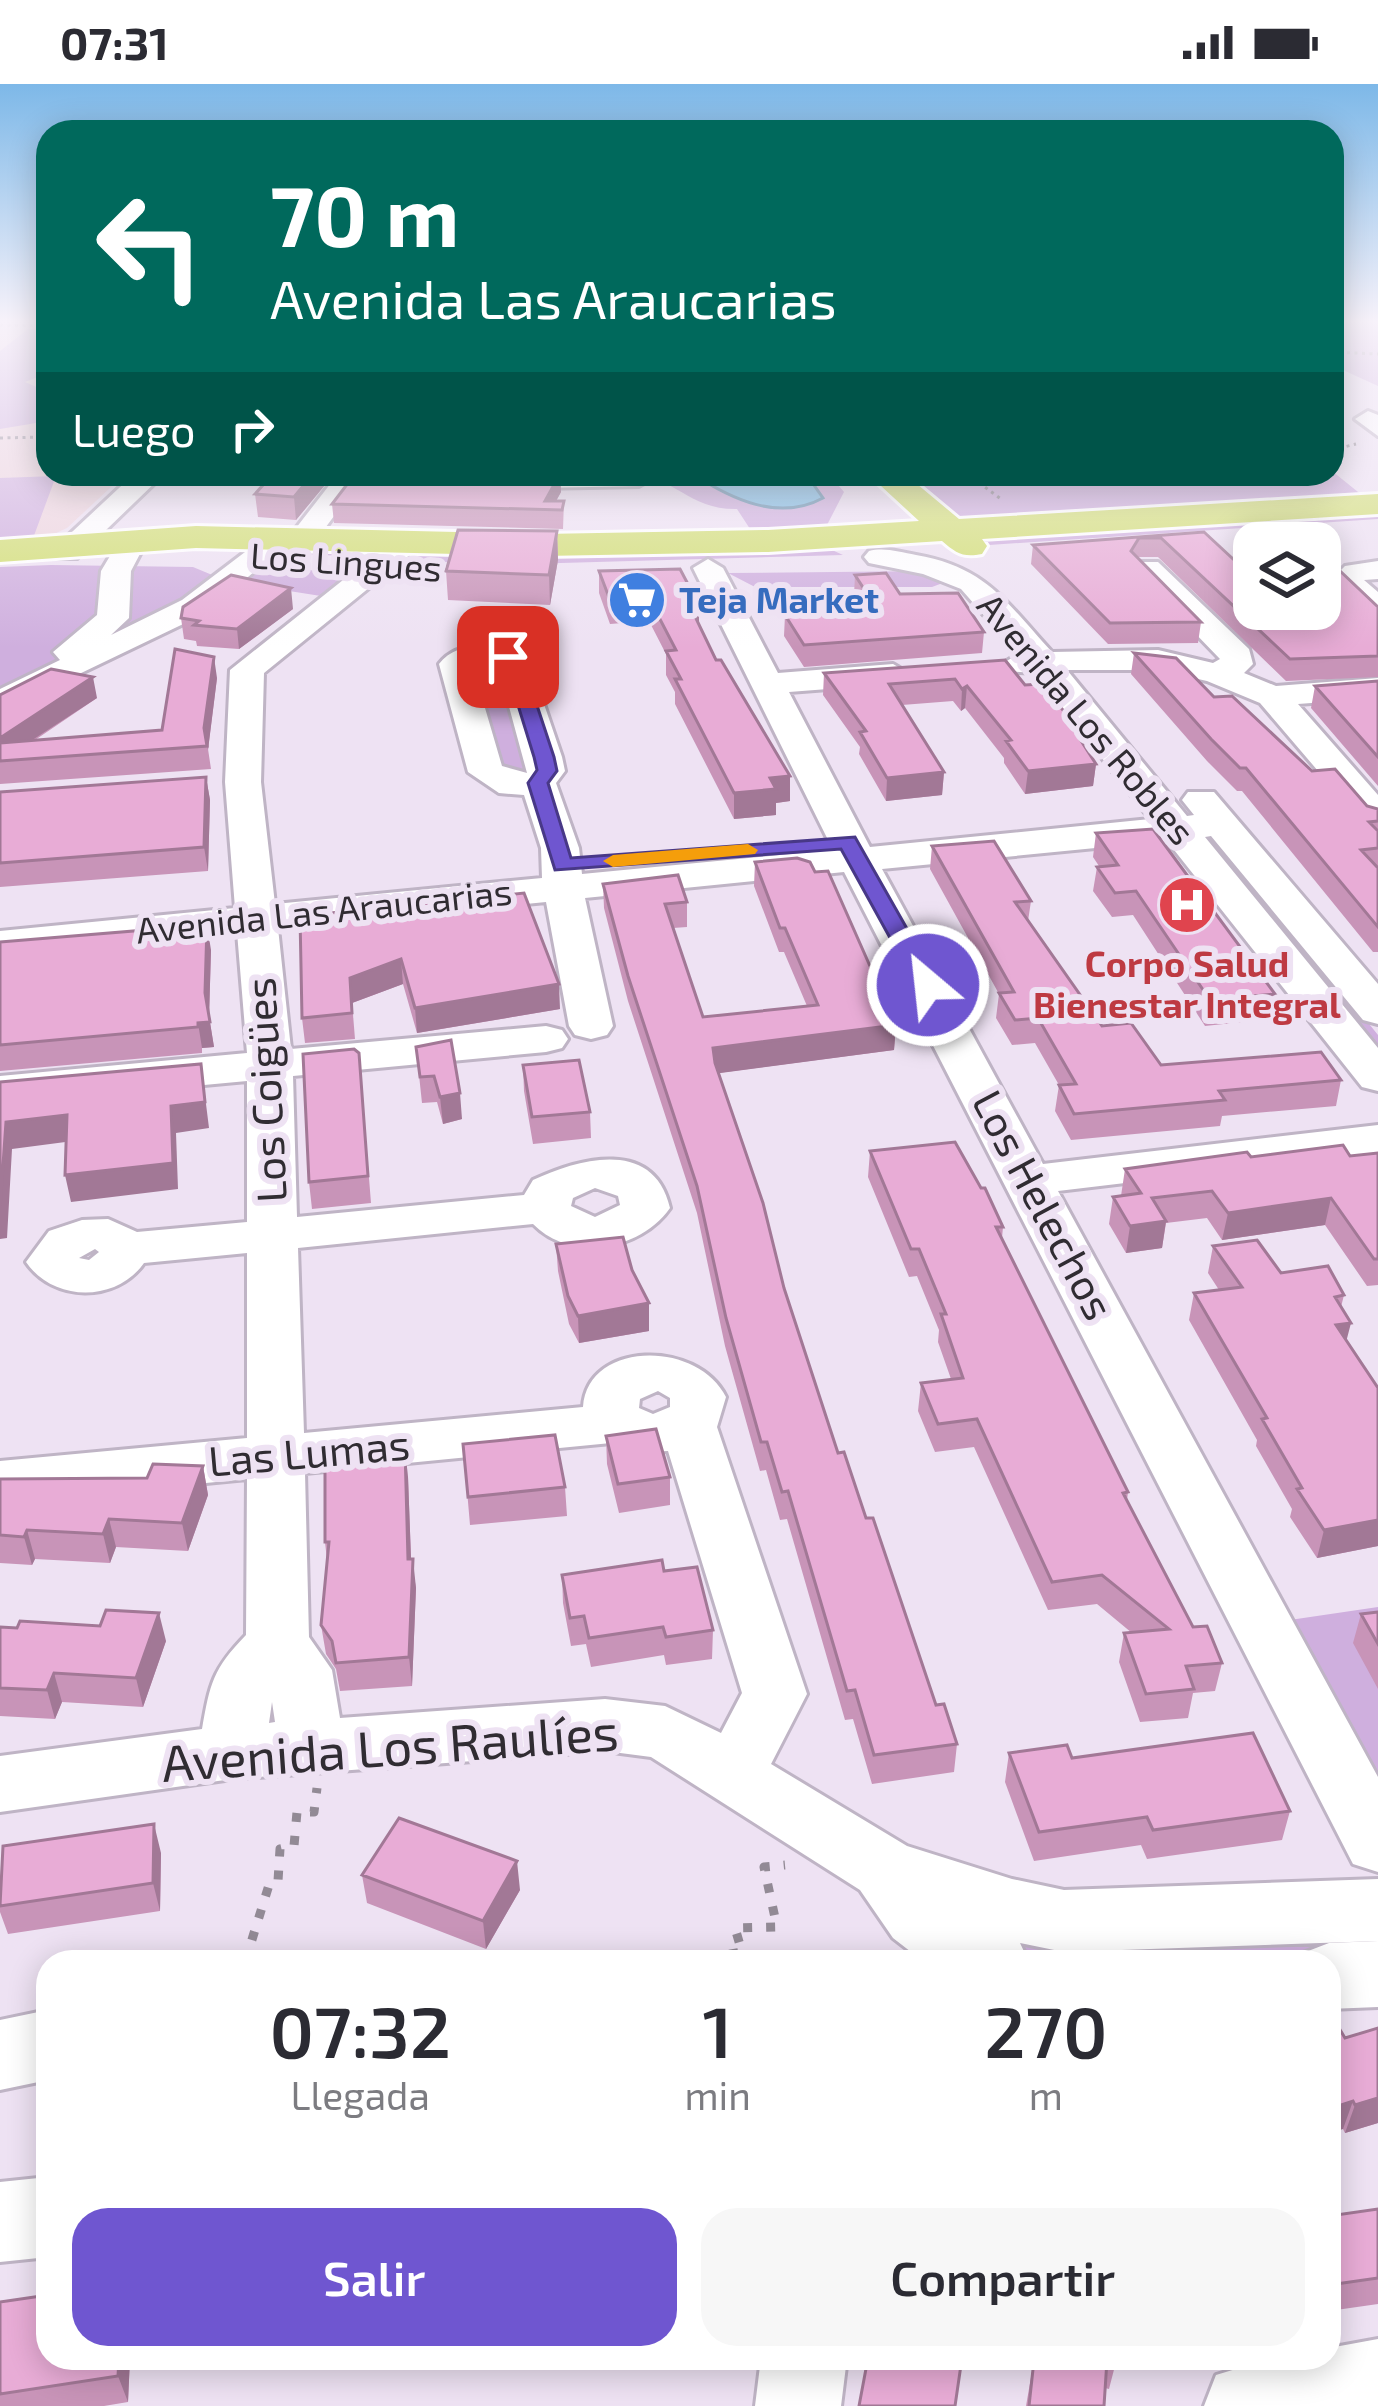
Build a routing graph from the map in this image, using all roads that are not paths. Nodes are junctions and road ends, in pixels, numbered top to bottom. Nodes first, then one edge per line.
1 (138, 486) edge
2 (159, 486) edge
3 (343, 486) edge
4 (859, 486) edge
5 (899, 486) edge
6 (1378, 504) edge
7 (1378, 525) edge
8 (304, 536) junction
9 (844, 538) junction
10 (964, 541) junction
11 (81, 546) edge
12 (394, 554) junction
13 (259, 555) junction
14 (879, 557) junction
15 (526, 558) junction
16 (1147, 568) edge
17 (1378, 570) edge
18 (699, 575) junction
19 (285, 594) edge
20 (985, 598) junction
21 (340, 601) junction
22 (929, 602) edge
23 (1378, 609) edge
24 (119, 644) junction
25 (161, 652) dead end
26 (1063, 661) junction
27 (977, 668) edge
28 (931, 671) edge
29 (1218, 674) junction
30 (0, 675) edge
31 (769, 684) junction
32 (1378, 688) edge
33 (1272, 696) junction
34 (0, 702) edge
35 (525, 784) dead end
36 (1191, 817) junction
37 (1378, 818) edge
38 (855, 851) junction
39 (552, 874) junction
40 (255, 906) junction
41 (0, 918) edge
42 (0, 943) edge
43 (1378, 1011) edge
44 (270, 1063) junction
45 (1378, 1077) edge
46 (0, 1090) edge
47 (1378, 1139) edge
48 (1030, 1180) junction
49 (546, 1208) dead end
50 (272, 1235) junction
51 (126, 1249) dead end
52 (275, 1456) junction
53 (0, 1482) edge
54 (278, 1642) junction
55 (232, 1753) junction
56 (314, 1765) junction
57 (734, 1771) junction
58 (0, 1784) edge
59 (1378, 1843) edge
60 (1378, 1910) edge
61 (948, 1936) edge
62 (1378, 1974) edge
63 (1341, 1976) edge
64 (36, 2048) edge
65 (0, 2055) edge
66 (36, 2218) edge
67 (0, 2222) edge
68 (803, 2370) edge
69 (1378, 2382) edge
70 (798, 2406) edge
71 (1247, 2406) edge

1 - 11 street
2 - 11 street
3 - 8 street
4 - 9 main road
5 - 10 main road, Avenida Los Robles
6 - 10 main road, Los Lingues
7 - 10 main road, Los Lingues
8 - 11 main road, Los Lingues
8 - 12 main road, Los Lingues
9 - 10 main road, Los Lingues
9 - 14 main road, Avenida Los Robles
9 - 15 main road, Los Lingues
10 - 14 main road, Los Lingues
10 - 26 street, Avenida Los Robles
11 - 13 main road, Los Lingues
11 - 30 street
12 - 13 main road, Los Lingues
12 - 15 main road, Los Lingues
12 - 21 street, Los Coigües
13 - 24 street
14 - 18 main road, Los Lingues
14 - 20 street, Avenida Los Robles
15 - 18 main road, Los Lingues
16 - 29 street
17 - 23 street
18 - 31 street, Los Helechos
19 - 21 street
20 - 22 street
20 - 26 street, Avenida Los Robles
21 - 40 street, Los Coigües
24 - 25 street
24 - 34 street
26 - 27 street
26 - 29 street
26 - 36 street, Avenida Los Robles
28 - 31 street
29 - 33 street
31 - 38 street, Los Helechos
32 - 33 street
33 - 37 street
35 - 39 street
36 - 38 street, Avenida Las Araucarias
36 - 43 street, Avenida Los Robles
36 - 45 street, Avenida Los Robles
38 - 39 street, Avenida Las Araucarias
38 - 48 street, Los Helechos
39 - 40 street, Avenida Las Araucarias
39 - 44 street
40 - 41 street, Avenida Las Araucarias
40 - 42 street, Avenida Las Araucarias
40 - 44 street, Los Coigües
44 - 46 street
44 - 50 street, Los Coigües
47 - 48 street
48 - 59 street, Los Helechos
49 - 50 street
50 - 51 street
50 - 52 street, Los Coigües
52 - 53 street, Las Lumas
52 - 54 street, Los Coigües
52 - 57 street, Las Lumas
54 - 55 street
54 - 56 street, Los Coigües
55 - 56 street, Avenida Los Raulíes
55 - 58 street, Avenida Los Raulíes
56 - 57 street, Avenida Los Raulíes
57 - 61 street, Avenida Los Raulíes
60 - 61 street, Avenida Los Raulíes
62 - 63 street
64 - 65 street
66 - 67 street
68 - 70 street
69 - 71 street

